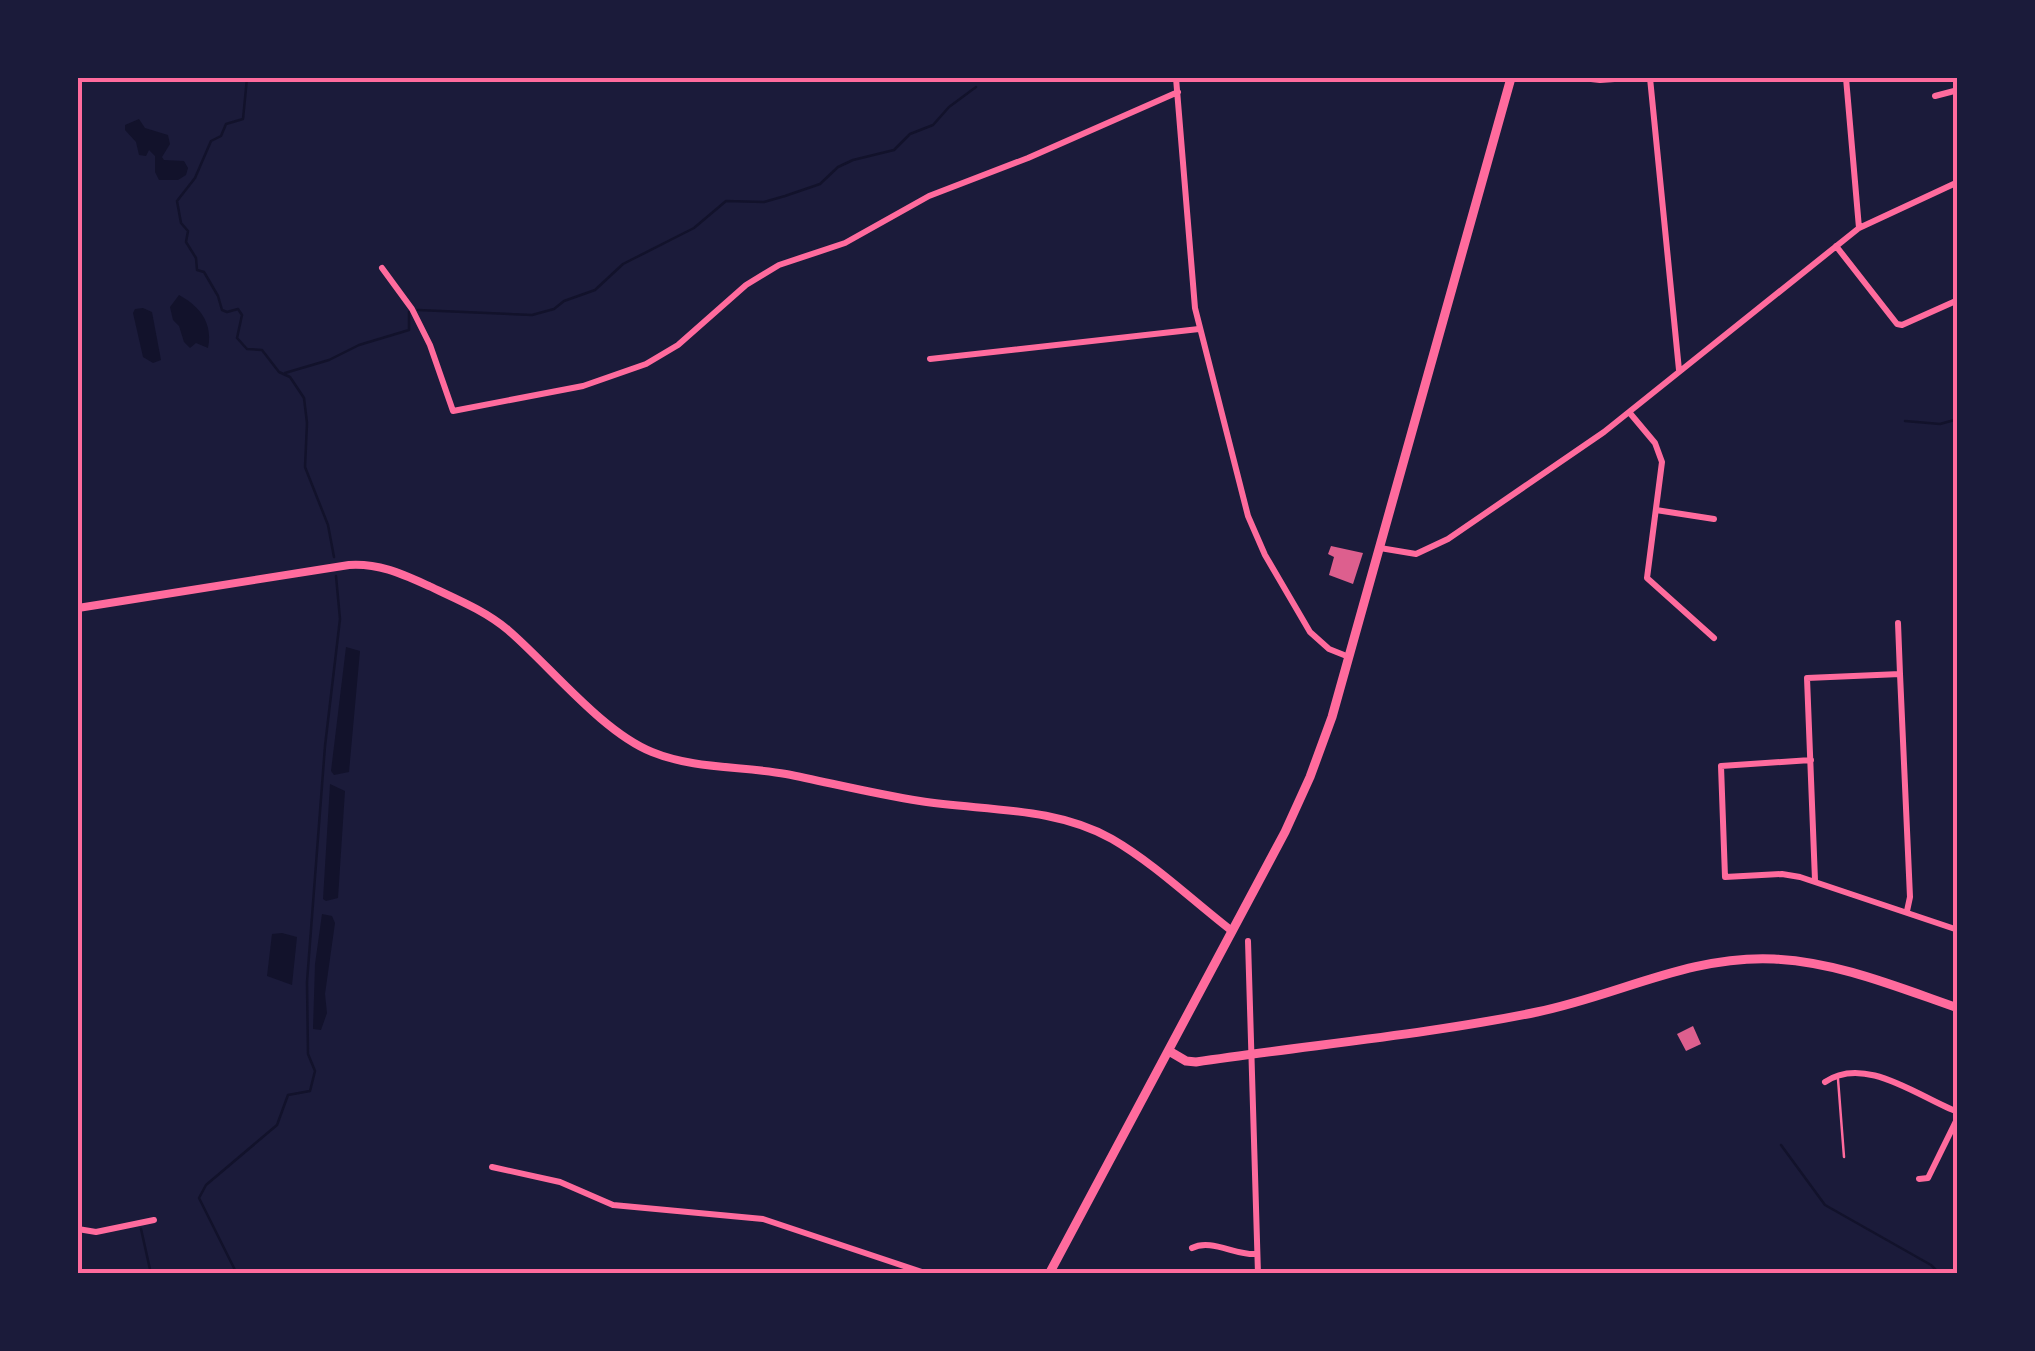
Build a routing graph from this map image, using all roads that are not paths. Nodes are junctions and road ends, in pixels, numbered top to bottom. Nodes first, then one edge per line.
1 (1176, 78) edge
2 (1511, 78) edge
3 (1582, 78) edge
4 (1629, 78) edge
5 (1650, 78) edge
6 (1846, 78) edge
7 (1958, 90) edge
8 (1178, 92) junction
9 (1935, 96) dead end
10 (1958, 182) edge
11 (1859, 228) junction
12 (1836, 246) junction
13 (382, 268) dead end
14 (1958, 300) edge
15 (1200, 329) junction
16 (930, 359) dead end
17 (1680, 371) junction
18 (1629, 412) junction
19 (1656, 510) junction
20 (1714, 519) dead end
21 (1380, 548) junction
22 (78, 608) edge
23 (1898, 622) dead end
24 (1714, 638) dead end
25 (1349, 657) junction
26 (1900, 674) junction
27 (1811, 760) junction
28 (1815, 880) junction
29 (1906, 912) junction
30 (1957, 929) edge
31 (1232, 931) junction
32 (1248, 941) dead end
33 (1958, 1008) edge
34 (1168, 1052) junction
35 (1251, 1054) junction
36 (1838, 1076) junction
37 (1825, 1082) dead end
38 (1958, 1114) edge
39 (1844, 1158) dead end
40 (492, 1167) dead end
41 (1919, 1179) dead end
42 (154, 1220) dead end
43 (78, 1229) edge
44 (1192, 1248) dead end
45 (1257, 1254) junction
46 (928, 1274) edge
47 (1049, 1274) edge
48 (1258, 1274) edge

1 - 8 street
2 - 21 main road
3 - 4 street
5 - 17 street
6 - 11 street
7 - 9 street
8 - 13 street
8 - 15 street
10 - 11 street
11 - 12 street
12 - 14 street
12 - 17 street
15 - 16 street
15 - 25 street
17 - 18 street
18 - 19 street
18 - 21 street
19 - 20 street
19 - 24 street
21 - 25 main road
22 - 31 street
23 - 26 street
25 - 31 main road
26 - 27 street
26 - 29 street
27 - 28 street
27 - 28 street
28 - 29 street
29 - 30 street
31 - 34 main road
32 - 35 street
33 - 35 main road
34 - 35 main road
34 - 47 main road
35 - 45 street
36 - 37 street
36 - 38 street
36 - 39 lane
38 - 41 street
40 - 46 street
42 - 43 street
44 - 45 street
45 - 48 street

